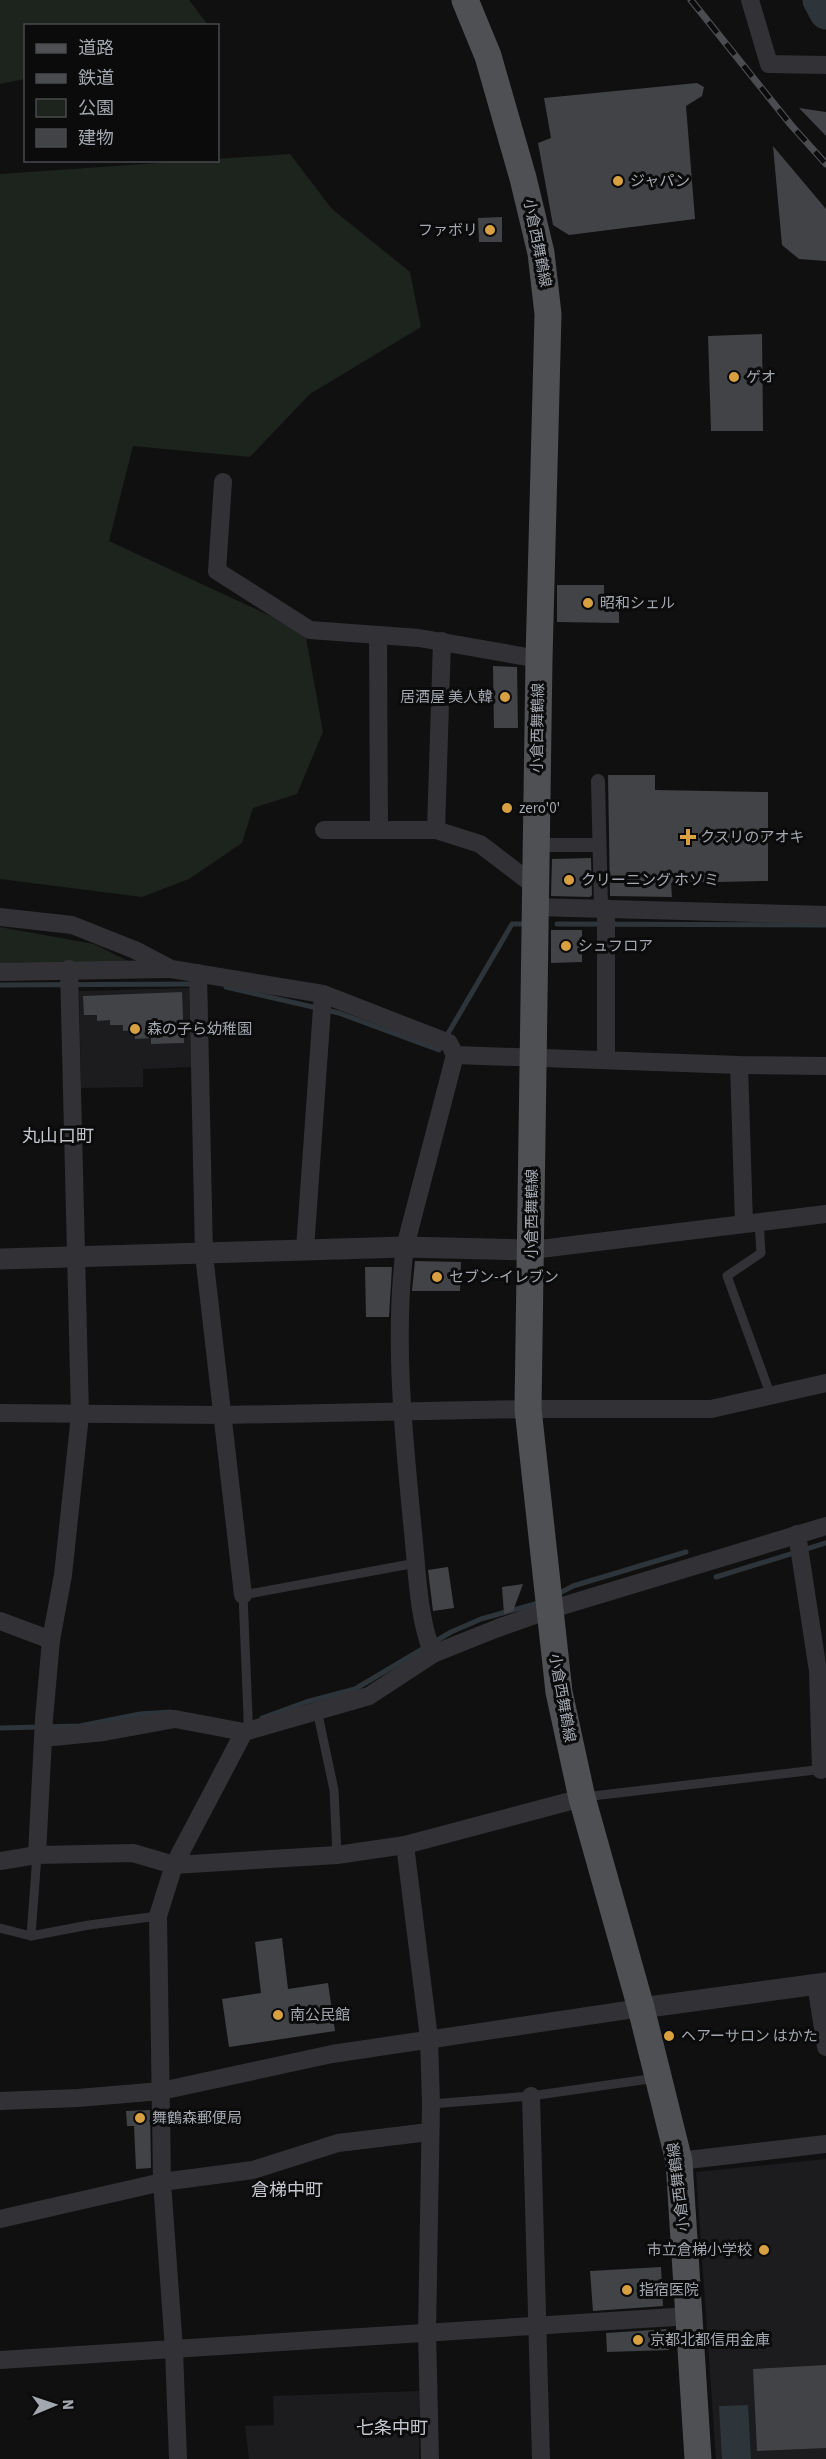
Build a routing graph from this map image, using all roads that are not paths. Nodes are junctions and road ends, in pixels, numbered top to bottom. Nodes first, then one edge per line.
1 (465, 0) edge
2 (750, 0) edge
3 (826, 65) edge
4 (223, 482) dead end
5 (378, 636) junction
6 (442, 641) junction
7 (539, 659) junction
8 (598, 781) dead end
9 (379, 829) junction
10 (324, 830) dead end
11 (436, 830) junction
12 (598, 845) junction
13 (536, 846) junction
14 (535, 897) junction
15 (605, 915) junction
16 (826, 915) edge
17 (0, 917) edge
18 (171, 969) junction
19 (0, 972) edge
20 (198, 977) junction
21 (69, 980) junction
22 (322, 1005) junction
23 (452, 1049) junction
24 (532, 1056) junction
25 (606, 1059) junction
26 (739, 1065) junction
27 (826, 1065) edge
28 (826, 1214) edge
29 (752, 1222) junction
30 (405, 1247) junction
31 (305, 1249) junction
32 (532, 1250) junction
33 (204, 1255) junction
34 (77, 1257) junction
35 (0, 1258) edge
36 (826, 1383) edge
37 (771, 1396) junction
38 (528, 1409) junction
39 (401, 1412) junction
40 (0, 1413) edge
41 (80, 1415) junction
42 (223, 1415) junction
43 (826, 1526) edge
44 (797, 1534) junction
45 (416, 1563) junction
46 (243, 1595) junction
47 (549, 1610) junction
48 (0, 1621) edge
49 (51, 1640) junction
50 (432, 1651) junction
51 (317, 1710) junction
52 (246, 1724) junction
53 (43, 1729) junction
54 (823, 1769) edge
55 (582, 1798) junction
56 (405, 1845) junction
57 (37, 1855) junction
58 (337, 1855) junction
59 (0, 1861) edge
60 (174, 1865) junction
61 (158, 1916) junction
62 (0, 1928) edge
63 (31, 1936) junction
64 (821, 1984) edge
65 (641, 2008) junction
66 (429, 2038) junction
67 (826, 2047) edge
68 (659, 2078) junction
69 (161, 2091) junction
70 (531, 2096) junction
71 (0, 2101) edge
72 (431, 2104) junction
73 (429, 2132) junction
74 (826, 2144) edge
75 (679, 2161) junction
76 (162, 2182) junction
77 (0, 2219) edge
78 (690, 2316) junction
79 (537, 2325) junction
80 (428, 2332) junction
81 (174, 2349) junction
82 (0, 2360) edge
83 (178, 2459) edge
84 (430, 2459) edge
85 (540, 2459) edge
86 (698, 2459) edge

1 - 7 main road, 小倉西舞鶴線
2 - 3 street
4 - 5 street
5 - 6 street
5 - 9 street
6 - 7 street
6 - 11 street
7 - 13 main road, 小倉西舞鶴線
8 - 12 street
9 - 10 street
9 - 11 street
11 - 14 street
12 - 13 street
12 - 15 street
13 - 14 main road, 小倉西舞鶴線
14 - 15 street
14 - 24 main road, 小倉西舞鶴線
15 - 16 street
15 - 25 street
17 - 18 street
18 - 20 street
18 - 21 street
19 - 21 street
20 - 22 street
20 - 33 street
21 - 34 street
22 - 23 street
22 - 31 street
23 - 24 street
23 - 30 street
24 - 25 street
24 - 32 main road, 小倉西舞鶴線
25 - 26 street
26 - 27 street
26 - 29 street
28 - 29 street
29 - 32 street
29 - 37 lane
30 - 31 street
30 - 32 street
30 - 39 street
31 - 33 street
32 - 38 main road, 小倉西舞鶴線
33 - 34 street
33 - 42 street
34 - 35 street
34 - 41 street
36 - 37 street
37 - 38 street
38 - 39 street
38 - 47 main road, 小倉西舞鶴線
39 - 42 street
39 - 45 street
40 - 41 street
41 - 42 street
41 - 49 street
42 - 46 street
43 - 44 street
44 - 47 street
44 - 54 street
45 - 46 lane
45 - 50 street
46 - 52 lane
47 - 50 street
47 - 55 main road, 小倉西舞鶴線
48 - 49 street
49 - 53 street
50 - 51 street
51 - 52 street
51 - 58 lane
52 - 53 street
52 - 60 street
53 - 57 street
54 - 55 lane
55 - 56 street
55 - 65 main road, 小倉西舞鶴線
56 - 58 street
56 - 66 street
57 - 59 street
57 - 60 street
57 - 63 lane
58 - 60 street
60 - 61 street
61 - 63 lane
61 - 69 street
62 - 63 lane
64 - 65 street
64 - 67 street
65 - 66 street
65 - 68 main road, 小倉西舞鶴線
66 - 69 street
66 - 72 street
68 - 70 lane
68 - 75 main road, 小倉西舞鶴線
69 - 71 street
69 - 76 street
70 - 72 lane
70 - 79 street
72 - 73 street
73 - 76 street
73 - 80 street
74 - 75 street
75 - 78 main road, 小倉西舞鶴線
76 - 77 street
76 - 81 street
78 - 79 street
78 - 86 main road, 小倉西舞鶴線
79 - 80 street
79 - 85 street
80 - 81 street
80 - 84 street
81 - 82 street
81 - 83 street

